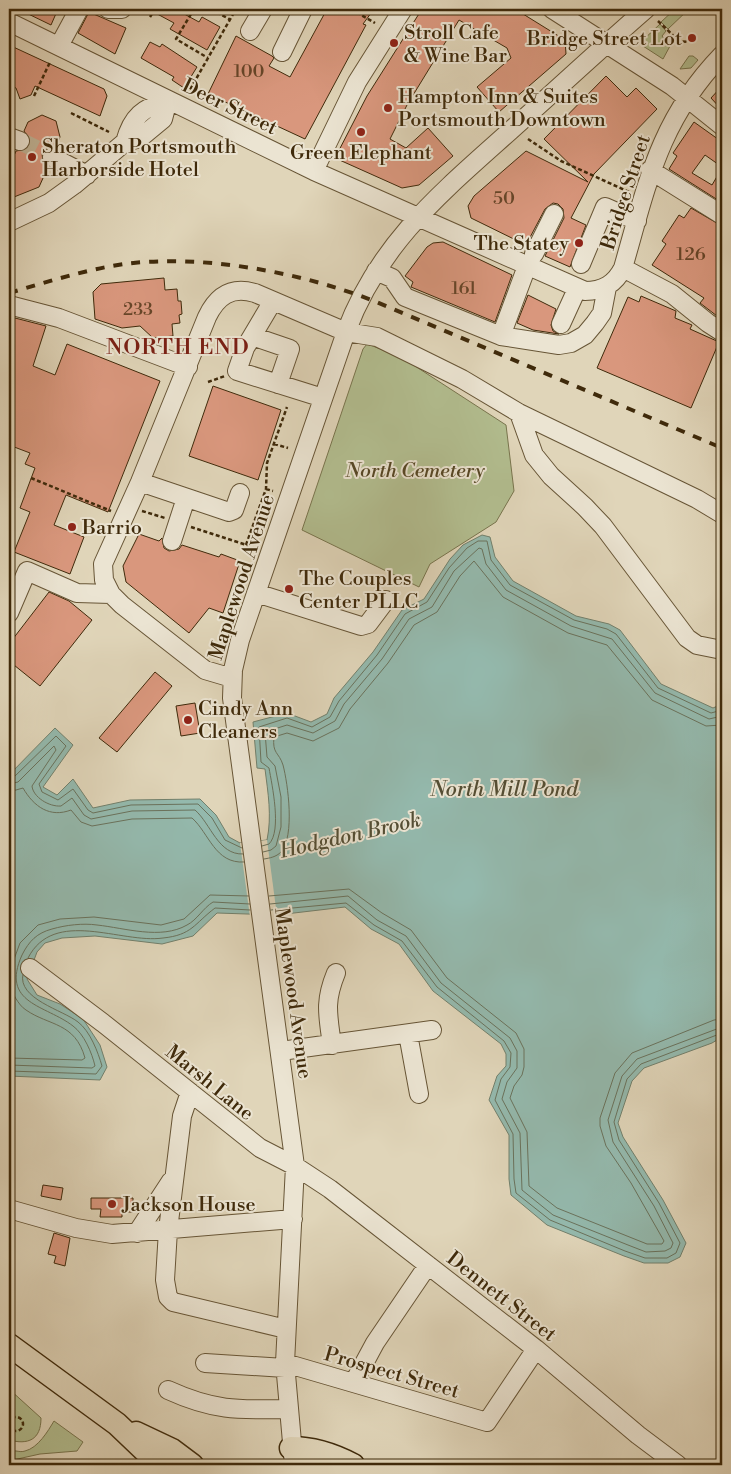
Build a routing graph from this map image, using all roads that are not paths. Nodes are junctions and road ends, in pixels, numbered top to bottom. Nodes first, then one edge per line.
1 (79, 9) edge
2 (108, 9) edge
3 (122, 9) edge
4 (263, 9) edge
5 (303, 9) edge
6 (403, 9) edge
7 (552, 9) edge
8 (652, 15) edge
9 (9, 22) edge
10 (250, 31) dead end
11 (606, 44) junction
12 (59, 46) junction
13 (282, 52) dead end
14 (722, 55) edge
15 (174, 94) junction
16 (686, 98) junction
17 (722, 126) edge
18 (52, 157) tunnel mouth
19 (314, 170) junction
20 (650, 170) junction
21 (87, 175) junction
22 (554, 214) dead end
23 (722, 214) edge
24 (418, 216) junction
25 (637, 221) junction
26 (9, 222) edge
27 (530, 260) junction
28 (581, 264) dead end
29 (623, 268) junction
30 (376, 271) junction
31 (604, 288) junction
32 (578, 289) junction
33 (273, 301) junction
34 (9, 305) edge
35 (346, 332) junction
36 (722, 332) edge
37 (557, 334) junction
38 (252, 336) junction
39 (501, 336) junction
40 (188, 367) junction
41 (278, 384) junction
42 (323, 398) junction
43 (519, 413) junction
44 (140, 482) junction
45 (240, 493) dead end
46 (186, 498) junction
47 (722, 514) edge
48 (172, 541) dead end
49 (256, 593) junction
50 (111, 594) junction
51 (386, 600) dead end
52 (9, 613) edge
53 (722, 650) edge
54 (232, 678) junction
55 (30, 968) dead end
56 (336, 973) dead end
57 (432, 1030) dead end
58 (408, 1034) junction
59 (332, 1045) junction
60 (281, 1051) junction
61 (190, 1092) junction
62 (419, 1094) dead end
63 (295, 1166) junction
64 (175, 1174) junction
65 (9, 1208) edge
66 (293, 1219) junction
67 (168, 1230) junction
68 (136, 1233) junction
69 (428, 1265) junction
70 (286, 1328) junction
71 (9, 1345) edge
72 (536, 1349) junction
73 (205, 1363) dead end
74 (285, 1366) junction
75 (354, 1382) junction
76 (168, 1390) dead end
77 (287, 1408) junction
78 (117, 1424) junction
79 (292, 1456) edge
80 (672, 1463) edge
81 (160, 1465) edge
82 (192, 1465) edge
83 (353, 1465) edge

1 - 12 street
2 - 3 street
4 - 10 street
5 - 13 street
6 - 19 street
7 - 11 street
8 - 11 street, Maplewood Avenue
9 - 12 street, Deer Street
11 - 16 street
11 - 24 street, Maplewood Avenue
12 - 15 street, Deer Street
14 - 16 street, Bridge Street
15 - 19 street, Deer Street
15 - 21 street
16 - 17 street
16 - 20 street, Bridge Street
18 - 21 street
19 - 24 street, Deer Street
20 - 23 street
20 - 25 street, Bridge Street
21 - 26 street
22 - 27 street
24 - 27 street, Deer Street
24 - 30 street, Maplewood Avenue
25 - 28 street
25 - 29 street, Bridge Street
27 - 32 street, Deer Street
27 - 39 street
29 - 31 street, Bridge Street
29 - 36 street
30 - 35 street, Maplewood Avenue
30 - 39 street
31 - 32 street, Deer Street
31 - 37 street
32 - 37 street
33 - 35 street
33 - 38 street
33 - 40 street
34 - 40 street
35 - 42 street, Maplewood Avenue
35 - 43 street
37 - 39 street
38 - 41 street
38 - 41 street
40 - 44 street
41 - 42 street
42 - 49 street, Maplewood Avenue
43 - 47 street
43 - 53 street
44 - 46 street
44 - 50 street
45 - 46 street
46 - 48 street
49 - 51 street
49 - 54 street, Maplewood Avenue
50 - 52 street
50 - 54 street
54 - 60 street, Maplewood Avenue
55 - 61 street, Marsh Lane
56 - 59 street
57 - 58 street
58 - 59 street
58 - 62 street
59 - 60 street
60 - 63 street, Maplewood Avenue
61 - 63 street, Marsh Lane
61 - 64 street
63 - 66 street, Maplewood Avenue
63 - 69 street, Dennett Street
64 - 67 street
64 - 68 street
65 - 68 street
66 - 67 street
66 - 70 street, Maplewood Avenue
67 - 68 street
67 - 70 street
69 - 72 street, Dennett Street
69 - 75 street
70 - 74 street, Maplewood Avenue
71 - 78 main road
72 - 75 street, Prospect Street
72 - 80 street, Dennett Street
73 - 74 street, Prospect Street
74 - 75 street, Prospect Street
74 - 77 street, Maplewood Avenue
76 - 77 street
77 - 79 street, Maplewood Avenue
78 - 81 main road
78 - 82 main road
79 - 83 main road

